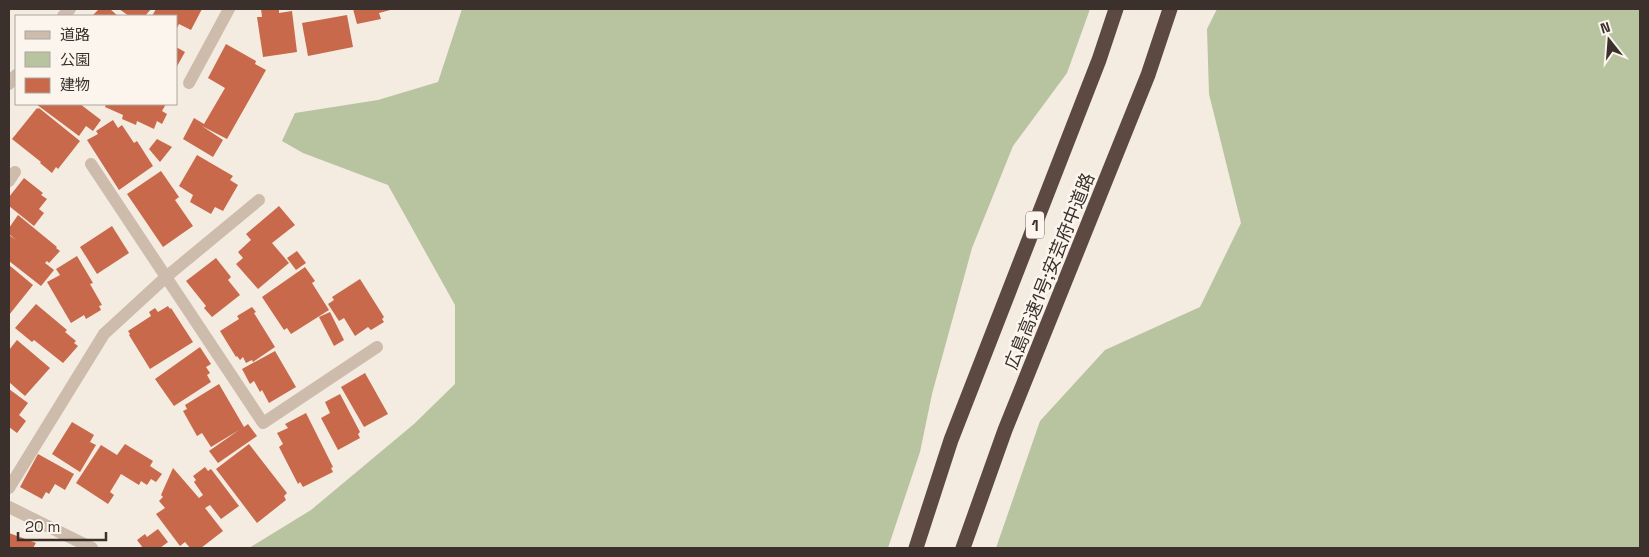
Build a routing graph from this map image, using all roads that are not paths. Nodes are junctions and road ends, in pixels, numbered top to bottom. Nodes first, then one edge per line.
1 (229, 9) edge
2 (1116, 9) edge
3 (1170, 9) edge
4 (189, 83) dead end
5 (91, 164) dead end
6 (259, 200) dead end
7 (166, 277) junction
8 (378, 346) dead end
9 (9, 488) edge
10 (9, 507) edge
11 (92, 548) edge
12 (916, 548) edge
13 (963, 548) edge

1 - 4 street
2 - 12 highway, 広島高速1号;安芸府中道路 / 1
3 - 13 highway, 広島高速1号;安芸府中道路
5 - 7 street
6 - 7 street
7 - 8 street
7 - 9 street
10 - 11 street

